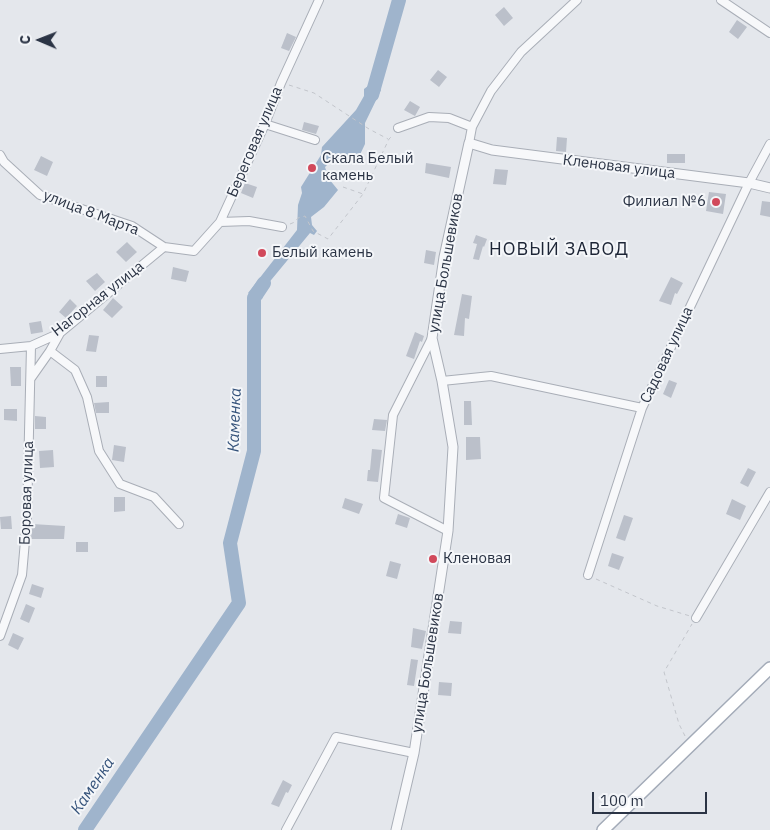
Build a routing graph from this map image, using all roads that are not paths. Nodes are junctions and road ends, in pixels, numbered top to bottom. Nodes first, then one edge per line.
1 (319, 0) edge
2 (577, 0) edge
3 (721, 0) edge
4 (770, 33) edge
5 (265, 124) junction
6 (472, 127) junction
7 (398, 128) road end
8 (315, 140) dead end
9 (469, 143) junction
10 (770, 144) edge
11 (0, 155) edge
12 (749, 183) junction
13 (770, 188) edge
14 (220, 222) junction
15 (282, 227) dead end
16 (164, 247) junction
17 (60, 333) junction
18 (432, 338) junction
19 (31, 346) junction
20 (0, 349) edge
21 (50, 351) junction
22 (31, 378) junction
23 (442, 381) junction
24 (642, 408) junction
25 (770, 492) edge
26 (179, 524) dead end
27 (448, 531) junction
28 (588, 575) road end
29 (696, 618) road end
30 (0, 636) edge
31 (770, 668) edge
32 (414, 753) junction
33 (286, 830) edge
34 (396, 830) edge
35 (603, 830) edge

1 - 5 street, Береговая улица
2 - 6 street, улица Большевиков
3 - 4 street
5 - 8 street
5 - 14 street, Береговая улица
6 - 7 street
6 - 9 street, улица Большевиков
9 - 12 street, Кленовая улица
9 - 18 street, улица Большевиков
10 - 12 street, Садовая улица
11 - 16 street, улица 8 Марта
12 - 13 street, Кленовая улица
12 - 24 street, Садовая улица
14 - 15 street
14 - 16 street, Береговая улица
16 - 17 street, Нагорная улица
17 - 19 street, Нагорная улица
17 - 21 street
18 - 23 street, улица Большевиков
18 - 27 street
19 - 20 street, Нагорная улица
19 - 22 street, Боровая улица
21 - 22 street
21 - 26 street
22 - 30 street, Боровая улица
23 - 24 street
23 - 27 street, улица Большевиков
24 - 28 street, Садовая улица
25 - 29 street
27 - 32 street, улица Большевиков
31 - 35 main road
32 - 33 street
32 - 34 street, улица Большевиков

